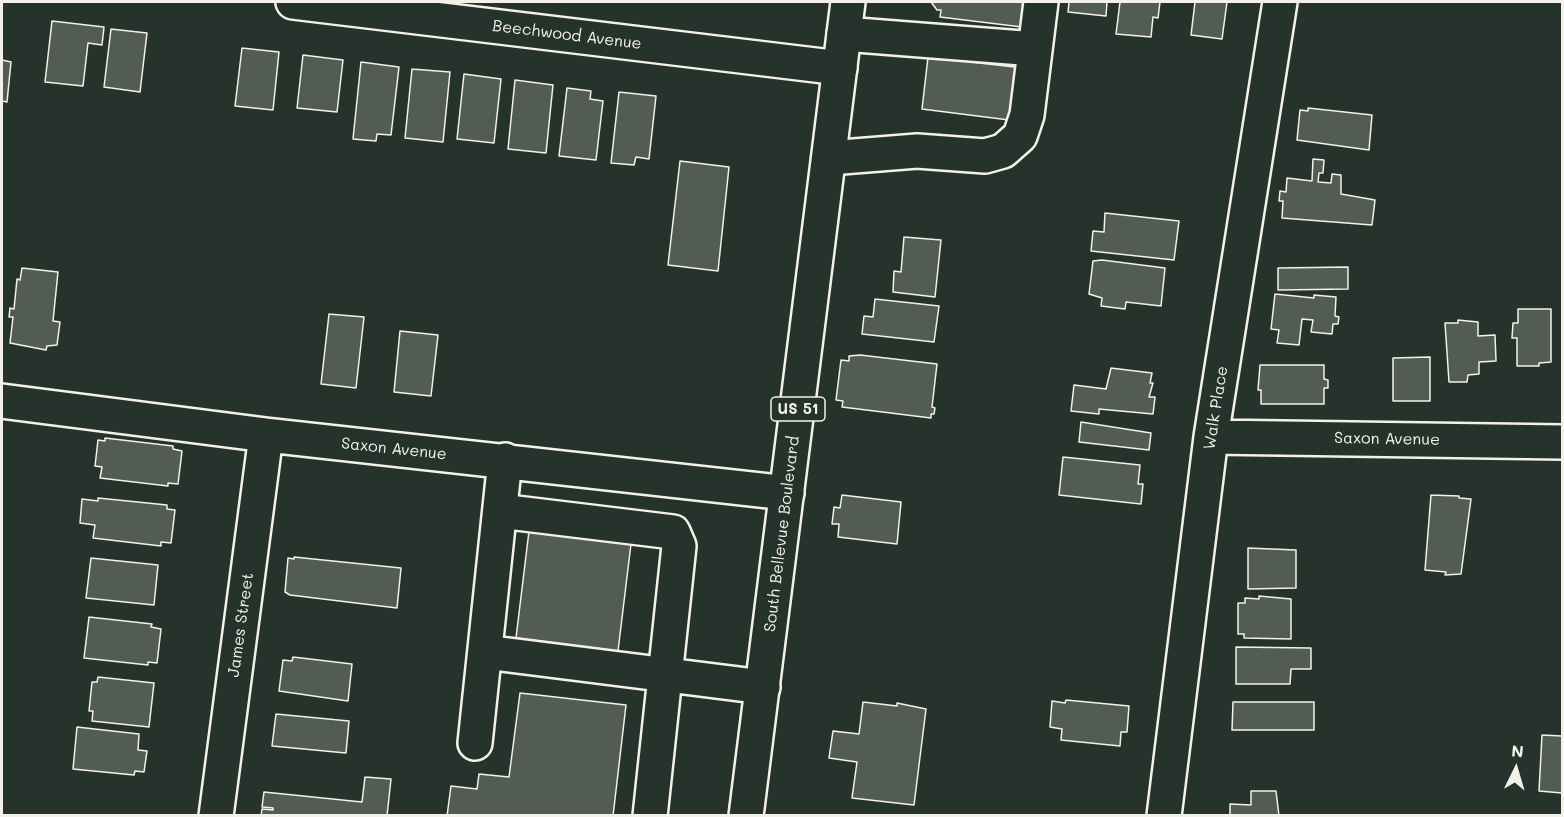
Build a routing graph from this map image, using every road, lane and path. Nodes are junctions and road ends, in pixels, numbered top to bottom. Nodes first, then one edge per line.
1 (293, 2) edge
2 (848, 2) edge
3 (1041, 2) edge
4 (1280, 2) edge
5 (844, 34) junction
6 (1035, 49) junction
7 (840, 68) junction
8 (829, 158) junction
9 (2, 401) edge
10 (266, 435) junction
11 (1212, 437) junction
12 (1563, 442) edge
13 (506, 460) junction
14 (787, 493) junction
15 (500, 511) junction
16 (484, 652) junction
17 (666, 674) junction
18 (763, 687) junction
19 (476, 743) dead end
20 (216, 816) edge
21 (650, 816) edge
22 (746, 816) edge
23 (1164, 816) edge

1 - 7 street, Beechwood Avenue
2 - 5 street, South Bellevue Boulevard / US 51
3 - 6 street
4 - 11 street, Walk Place
5 - 6 street
5 - 7 street, South Bellevue Boulevard / US 51
6 - 8 street
7 - 8 street, South Bellevue Boulevard / US 51
8 - 14 street, South Bellevue Boulevard / US 51
9 - 10 street, Saxon Avenue
10 - 13 street, Saxon Avenue
10 - 20 street, James Street
11 - 12 street, Saxon Avenue
11 - 23 street, Walk Place
13 - 14 street, Saxon Avenue
13 - 15 street
14 - 18 street, South Bellevue Boulevard / US 51
15 - 16 street
15 - 17 street
16 - 17 street
16 - 19 street
17 - 18 street
17 - 21 street
18 - 22 street, South Bellevue Boulevard / US 51

